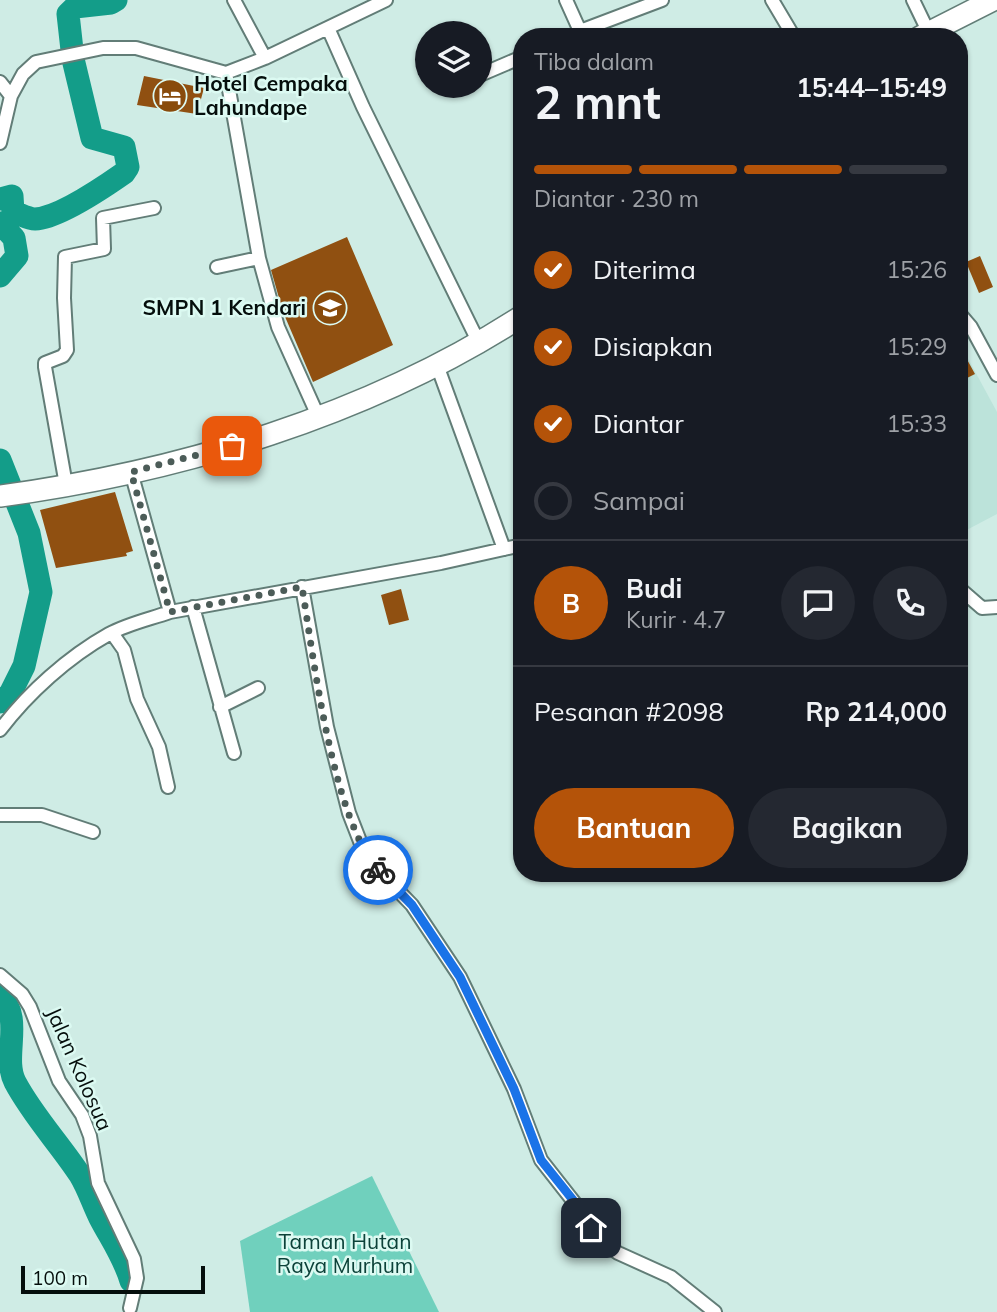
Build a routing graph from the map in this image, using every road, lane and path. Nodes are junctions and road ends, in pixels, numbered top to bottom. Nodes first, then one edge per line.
1 (234, 0) edge
2 (566, 0) edge
3 (662, 0) edge
4 (772, 0) edge
5 (913, 0) edge
6 (993, 0) edge
7 (382, 1) edge
8 (328, 28) junction
9 (579, 28) edge
10 (588, 28) edge
11 (789, 28) edge
12 (922, 28) edge
13 (936, 28) edge
14 (265, 58) junction
15 (513, 61) edge
16 (492, 70) edge
17 (226, 73) junction
18 (0, 82) edge
19 (11, 96) junction
20 (0, 143) edge
21 (153, 208) dead end
22 (260, 258) junction
23 (217, 267) dead end
24 (513, 322) edge
25 (968, 324) edge
26 (971, 327) junction
27 (968, 329) edge
28 (479, 343) junction
29 (437, 365) junction
30 (997, 376) edge
31 (318, 416) junction
32 (131, 472) junction
33 (66, 485) junction
34 (0, 496) edge
35 (513, 547) edge
36 (504, 549) junction
37 (302, 587) junction
38 (968, 596) edge
39 (193, 607) junction
40 (997, 607) edge
41 (170, 612) junction
42 (111, 633) junction
43 (258, 688) dead end
44 (220, 707) junction
45 (0, 730) edge
46 (234, 753) dead end
47 (169, 787) dead end
48 (0, 815) edge
49 (93, 832) dead end
50 (0, 975) edge
51 (130, 1308) dead end
52 (715, 1312) edge

1 - 14 street
2 - 9 street
3 - 10 street
4 - 11 street
5 - 12 street
6 - 13 highway
7 - 8 street
8 - 14 street
8 - 28 street
14 - 17 street
15 - 16 street
17 - 19 street
17 - 22 street
18 - 19 street
19 - 20 street
21 - 33 street
22 - 23 street
22 - 31 street
24 - 28 highway
25 - 26 street
26 - 27 street
26 - 30 street
28 - 29 highway
29 - 31 highway
29 - 36 street
31 - 32 highway
32 - 33 highway
32 - 41 street
33 - 34 highway
35 - 36 street
36 - 37 street
37 - 39 street
37 - 52 street
38 - 40 street
39 - 41 street
39 - 44 street
41 - 42 street
42 - 45 street
42 - 47 street
43 - 44 street
44 - 46 street
48 - 49 street
50 - 51 street, Jalan Kolosua

